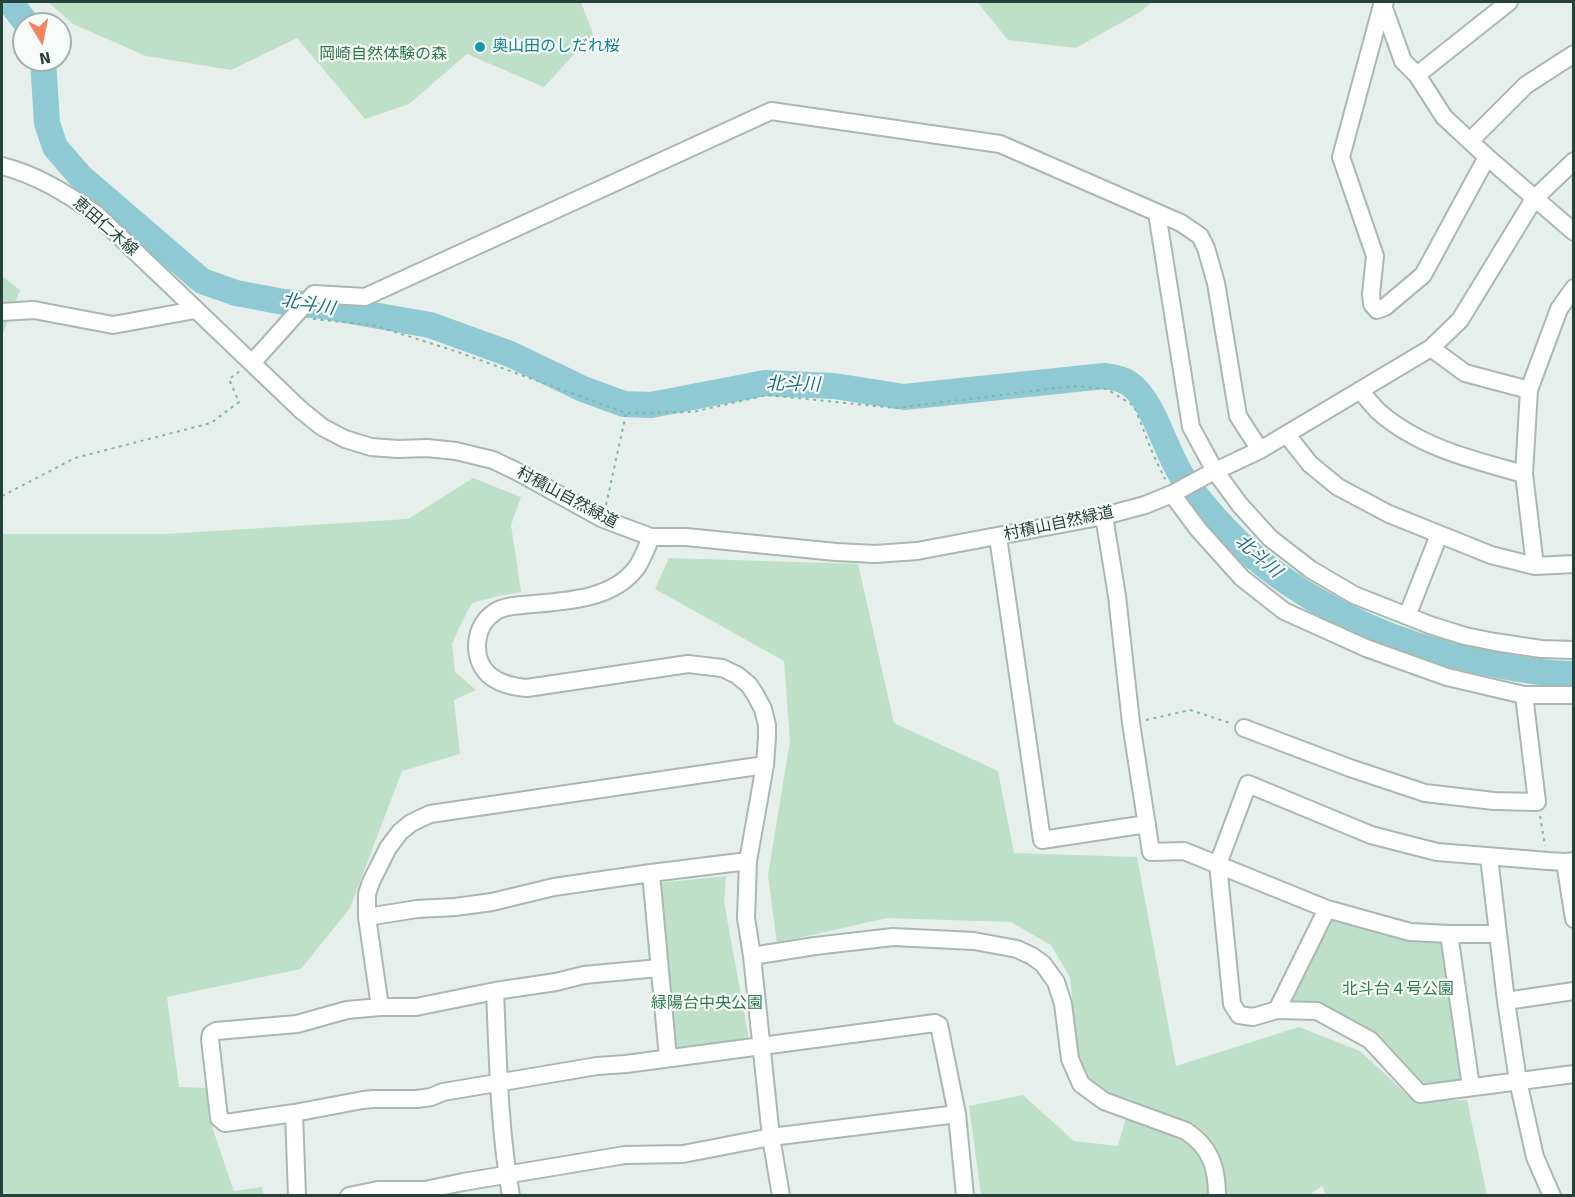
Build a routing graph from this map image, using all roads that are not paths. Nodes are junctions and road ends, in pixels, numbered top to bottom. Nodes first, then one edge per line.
1 (1509, 2) edge
2 (1383, 3) edge
3 (1574, 54) edge
4 (1417, 75) junction
5 (1470, 141) junction
6 (1487, 157) junction
7 (1574, 161) edge
8 (2, 166) edge
9 (1534, 199) junction
10 (1157, 213) junction
11 (1574, 232) edge
12 (1574, 288) edge
13 (195, 310) junction
14 (2, 312) edge
15 (1431, 348) junction
16 (252, 363) junction
17 (1360, 390) junction
18 (1529, 390) junction
19 (1287, 435) junction
20 (1260, 450) junction
21 (1211, 473) junction
22 (1524, 474) junction
23 (1176, 492) junction
24 (1104, 516) junction
25 (1439, 535) junction
26 (651, 537) junction
27 (998, 537) junction
28 (1574, 564) edge
29 (1535, 566) junction
30 (1407, 616) junction
31 (1574, 650) edge
32 (1524, 695) junction
33 (1574, 695) edge
34 (1244, 728) road end
35 (765, 765) junction
36 (1147, 824) junction
37 (1489, 857) junction
38 (748, 861) junction
39 (1562, 862) edge
40 (1218, 864) junction
41 (651, 873) junction
42 (1327, 909) junction
43 (367, 917) junction
44 (1574, 919) edge
45 (1449, 934) junction
46 (1498, 934) junction
47 (752, 956) junction
48 (658, 968) junction
49 (495, 991) junction
50 (1574, 991) edge
51 (1506, 1001) junction
52 (380, 1007) junction
53 (1277, 1010) junction
54 (762, 1046) junction
55 (668, 1058) junction
56 (1574, 1074) edge
57 (1518, 1081) junction
58 (500, 1083) junction
59 (1471, 1087) junction
60 (294, 1113) junction
61 (957, 1114) junction
62 (771, 1137) junction
63 (507, 1175) junction
64 (297, 1196) edge
65 (349, 1196) edge
66 (511, 1196) edge
67 (781, 1196) edge
68 (965, 1196) edge
69 (1217, 1196) edge
70 (1552, 1196) edge

1 - 4 street
2 - 4 street
2 - 6 street
3 - 5 street
4 - 5 street
5 - 6 street
6 - 9 street
7 - 9 street, 村積山自然緑道
8 - 13 street, 恵田仁木線
9 - 11 street
9 - 15 street, 村積山自然緑道
10 - 16 street
10 - 20 street
10 - 21 street
12 - 18 street
13 - 14 street
13 - 16 street, 村積山自然緑道
15 - 17 street, 村積山自然緑道
15 - 18 street
16 - 26 street, 村積山自然緑道
17 - 19 street, 村積山自然緑道
17 - 22 street
18 - 22 street
19 - 20 street, 村積山自然緑道
19 - 25 street
20 - 21 street, 村積山自然緑道
21 - 23 street, 村積山自然緑道
21 - 30 street
22 - 29 street
23 - 24 street, 村積山自然緑道
23 - 32 street
24 - 27 street, 村積山自然緑道
24 - 36 street
25 - 29 street
25 - 30 street
26 - 27 street, 村積山自然緑道
26 - 35 street
27 - 36 street
28 - 29 street
30 - 31 street
32 - 33 street
32 - 34 street
35 - 38 street
35 - 43 street
36 - 40 street
37 - 39 street
37 - 40 street
37 - 46 street
38 - 41 street
38 - 47 street
39 - 44 street
40 - 42 street
40 - 53 street
41 - 43 street
41 - 48 street
42 - 45 street
42 - 53 street
43 - 52 street
45 - 46 street
45 - 59 street
46 - 51 street
47 - 54 street
47 - 69 street
48 - 49 street
48 - 55 street
49 - 52 street
49 - 58 street
50 - 51 street
51 - 57 street
52 - 60 street
53 - 59 street
54 - 55 street
54 - 61 street
54 - 62 street
55 - 58 street
56 - 57 street
57 - 59 street
57 - 70 street
58 - 60 street
58 - 63 street
60 - 64 street
61 - 62 street
61 - 68 street
62 - 63 street
62 - 67 street
63 - 65 street
63 - 66 street

